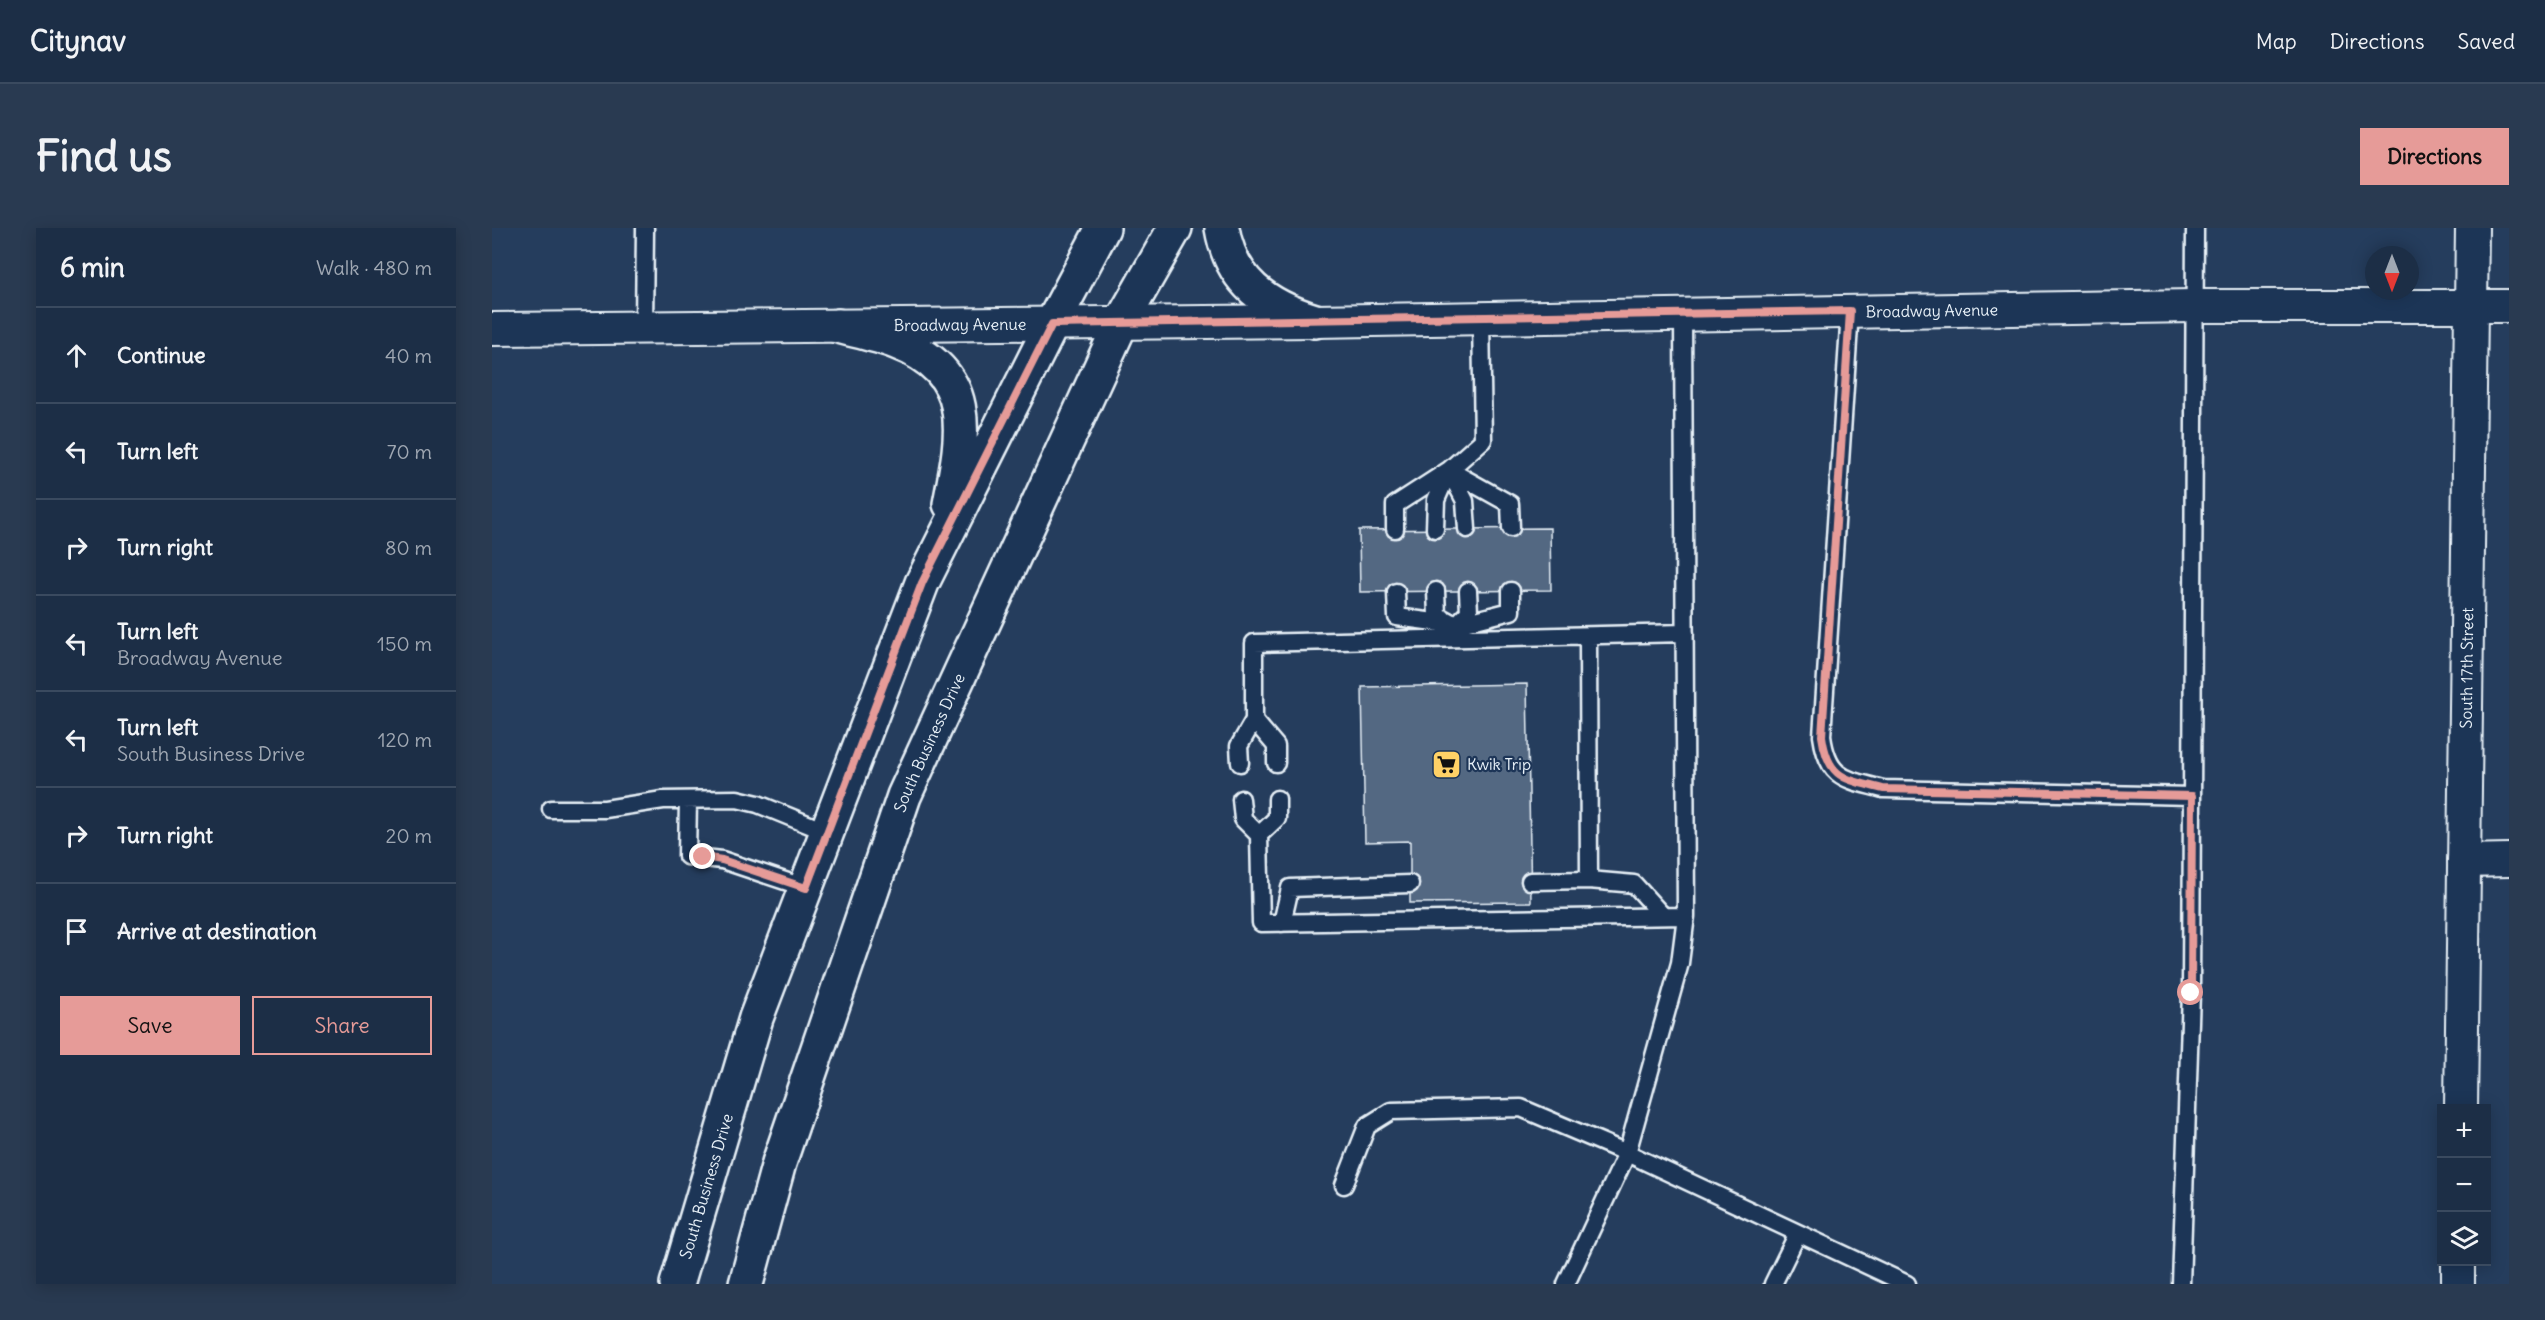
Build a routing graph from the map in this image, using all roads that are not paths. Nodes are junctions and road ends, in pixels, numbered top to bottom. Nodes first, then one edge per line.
1 (645, 228) edge
2 (1103, 228) edge
3 (1175, 228) edge
4 (1222, 228) edge
5 (2195, 228) edge
6 (2472, 228) edge
7 (2193, 306) junction
8 (2470, 306) junction
9 (2509, 306) edge
10 (1850, 311) junction
11 (1683, 314) junction
12 (1481, 318) junction
13 (1122, 321) junction
14 (1316, 321) junction
15 (1052, 324) junction
16 (838, 326) junction
17 (492, 328) edge
18 (644, 329) junction
19 (1449, 470) junction
20 (1511, 528) dead end
21 (1395, 529) dead end
22 (1435, 529) dead end
23 (1467, 529) dead end
24 (942, 543) junction
25 (1436, 591) dead end
26 (1468, 591) dead end
27 (1511, 591) dead end
28 (1396, 592) dead end
29 (1456, 632) junction
30 (1685, 633) junction
31 (1588, 636) junction
32 (1254, 720) junction
33 (1240, 763) dead end
34 (1276, 763) dead end
35 (2192, 796) junction
36 (1241, 799) dead end
37 (1277, 799) dead end
38 (688, 800) junction
39 (551, 809) dead end
40 (827, 832) junction
41 (1259, 835) junction
42 (2509, 860) edge
43 (2464, 861) junction
44 (1589, 879) junction
45 (1530, 881) dead end
46 (1410, 884) dead end
47 (806, 888) junction
48 (1664, 916) junction
49 (1686, 916) junction
50 (1281, 923) junction
51 (2461, 1104) edge
52 (1627, 1153) junction
53 (1344, 1185) dead end
54 (1798, 1233) junction
55 (2458, 1266) edge
56 (677, 1284) edge
57 (746, 1284) edge
58 (1566, 1284) edge
59 (1773, 1284) edge
60 (1907, 1284) edge
61 (2181, 1284) edge
62 (2458, 1284) edge

1 - 18 lane
2 - 15 main road, South Business Drive
3 - 13 main road, South Business Drive
4 - 14 main road
5 - 7 lane
6 - 8 street, South 17th Street
7 - 8 street, Broadway Avenue
7 - 10 street, Broadway Avenue
7 - 35 lane
8 - 9 street, Broadway Avenue
8 - 43 street, South 17th Street
10 - 11 street, Broadway Avenue
10 - 35 lane
11 - 12 street, Broadway Avenue
11 - 30 lane
12 - 14 street, Broadway Avenue
12 - 19 lane
13 - 14 street, Broadway Avenue
13 - 15 street, Broadway Avenue
13 - 57 main road, South Business Drive
15 - 16 street, Broadway Avenue
15 - 24 main road, South Business Drive
16 - 18 street, Broadway Avenue
16 - 24 main road
17 - 18 street, Broadway Avenue
19 - 20 lane
19 - 21 lane
19 - 22 lane
19 - 23 lane
24 - 40 main road, South Business Drive
25 - 29 lane
26 - 29 lane
27 - 29 lane
28 - 29 lane
29 - 31 lane
29 - 32 lane
30 - 31 lane
30 - 49 lane
31 - 44 lane
32 - 33 lane
32 - 34 lane
35 - 61 lane
36 - 41 lane
37 - 41 lane
38 - 39 lane
38 - 40 lane
38 - 47 lane
40 - 47 main road, South Business Drive
41 - 50 lane
42 - 43 street
43 - 51 street, South 17th Street
44 - 45 lane
44 - 48 lane
46 - 50 lane
47 - 56 main road, South Business Drive
48 - 49 lane
48 - 50 lane
49 - 52 lane
52 - 53 lane
52 - 54 lane
52 - 58 lane
54 - 59 lane
54 - 60 lane
55 - 62 street

